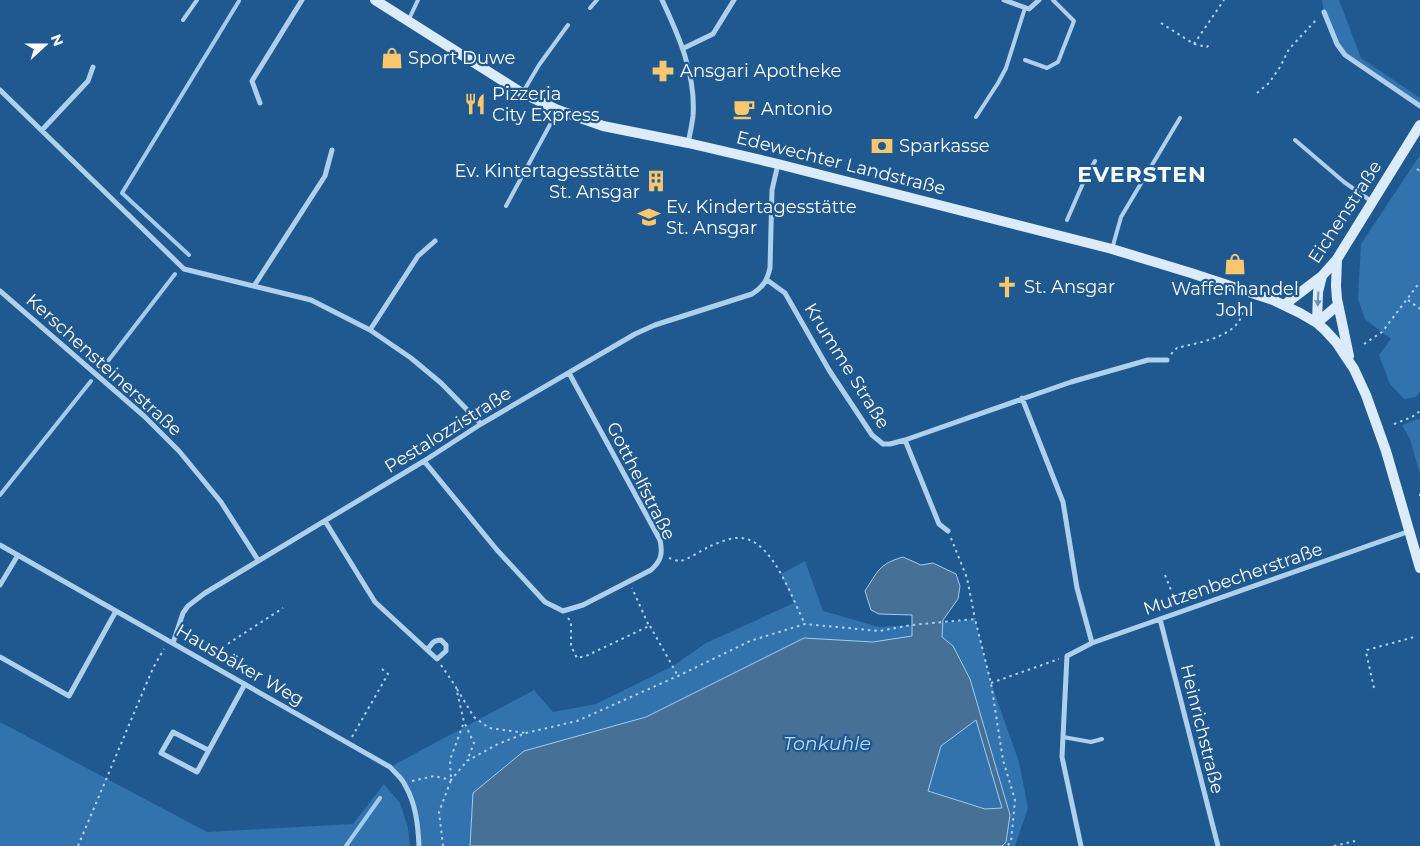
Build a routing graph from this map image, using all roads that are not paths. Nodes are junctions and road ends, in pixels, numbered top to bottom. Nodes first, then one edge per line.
1 (197, 0) edge
2 (302, 0) edge
3 (375, 0) edge
4 (418, 0) edge
5 (596, 0) edge
6 (662, 0) edge
7 (734, 0) edge
8 (1004, 0) edge
9 (1039, 0) edge
10 (1053, 0) edge
11 (590, 8) dead end
12 (1025, 8) junction
13 (1324, 12) road end
14 (182, 20) dead end
15 (408, 22) junction
16 (568, 25) dead end
17 (684, 48) junction
18 (1025, 60) dead end
19 (93, 67) dead end
20 (0, 90) edge
21 (522, 93) junction
22 (260, 103) dead end
23 (1420, 106) edge
24 (558, 110) junction
25 (976, 117) dead end
26 (1180, 118) dead end
27 (1420, 125) edge
28 (42, 130) junction
29 (1295, 140) dead end
30 (688, 143) junction
31 (332, 150) dead end
32 (1095, 161) dead end
33 (778, 164) junction
34 (1371, 201) junction
35 (506, 206) dead end
36 (1067, 220) dead end
37 (434, 242) dead end
38 (1112, 249) junction
39 (1337, 258) junction
40 (1322, 276) junction
41 (767, 280) junction
42 (254, 286) junction
43 (0, 291) edge
44 (1284, 304) junction
45 (1338, 305) junction
46 (1317, 323) junction
47 (370, 330) junction
48 (1167, 360) road end
49 (1351, 363) junction
50 (569, 373) junction
51 (1022, 398) junction
52 (481, 424) junction
53 (905, 440) junction
54 (424, 461) junction
55 (325, 521) junction
56 (948, 531) road end
57 (1410, 531) junction
58 (0, 545) edge
59 (18, 555) junction
60 (258, 560) junction
61 (1420, 568) edge
62 (0, 586) edge
63 (116, 611) junction
64 (1160, 619) junction
65 (171, 642) junction
66 (1092, 643) junction
67 (428, 649) junction
68 (0, 657) edge
69 (245, 684) junction
70 (1063, 737) junction
71 (1102, 739) dead end
72 (208, 750) junction
73 (419, 846) edge
74 (1081, 846) edge
75 (1218, 846) edge

1 - 14 lane
2 - 22 street
3 - 15 main road, Edewechter Landstraße
4 - 15 lane
5 - 11 lane
6 - 17 street
7 - 17 street
8 - 12 street
9 - 12 street
10 - 18 lane
12 - 25 lane
13 - 23 street
15 - 21 main road, Edewechter Landstraße
16 - 21 lane
17 - 30 street
19 - 28 street
20 - 28 street
21 - 24 main road, Edewechter Landstraße
24 - 30 main road, Edewechter Landstraße
24 - 35 lane
26 - 38 lane
27 - 34 main road, Eichenstraße
28 - 42 street
29 - 34 lane
30 - 33 main road, Edewechter Landstraße
31 - 42 street
32 - 36 lane
33 - 38 main road, Edewechter Landstraße
33 - 41 street
34 - 39 main road, Eichenstraße
37 - 47 street
38 - 44 main road, Edewechter Landstraße
39 - 40 main road, Eichenstraße
39 - 45 main road
40 - 44 main road
40 -> 46 main road, Eichenstraße
41 - 50 street, Pestalozzistraße
41 - 53 street, Krumme Straße
42 - 47 street
43 - 60 street, Kerschensteinerstraße
44 - 46 main road, Edewechter Landstraße
45 - 46 main road
45 - 49 main road
46 - 49 main road, Edewechter Landstraße
47 - 52 street
48 - 51 street, Krumme Straße
49 - 57 main road
50 - 52 street, Pestalozzistraße
50 - 54 street, Gotthelfstraße
51 - 53 street, Krumme Straße
51 - 66 street
52 - 54 street, Pestalozzistraße
53 - 56 street
54 - 55 street, Pestalozzistraße
55 - 60 street, Pestalozzistraße
55 - 67 street
57 - 61 main road
57 - 64 street, Mutzenbecherstraße
58 - 59 street, Hausbäker Weg
59 - 62 street
59 - 63 street, Hausbäker Weg
60 - 65 street, Pestalozzistraße
63 - 65 street, Hausbäker Weg
63 - 68 street
64 - 66 street, Mutzenbecherstraße
64 - 75 street, Heinrichstraße
65 - 69 street, Hausbäker Weg
66 - 70 street, Mutzenbecherstraße
67 - 67 street
69 - 72 street
69 - 73 street, Hausbäker Weg
70 - 71 lane
70 - 74 street
72 - 72 street

